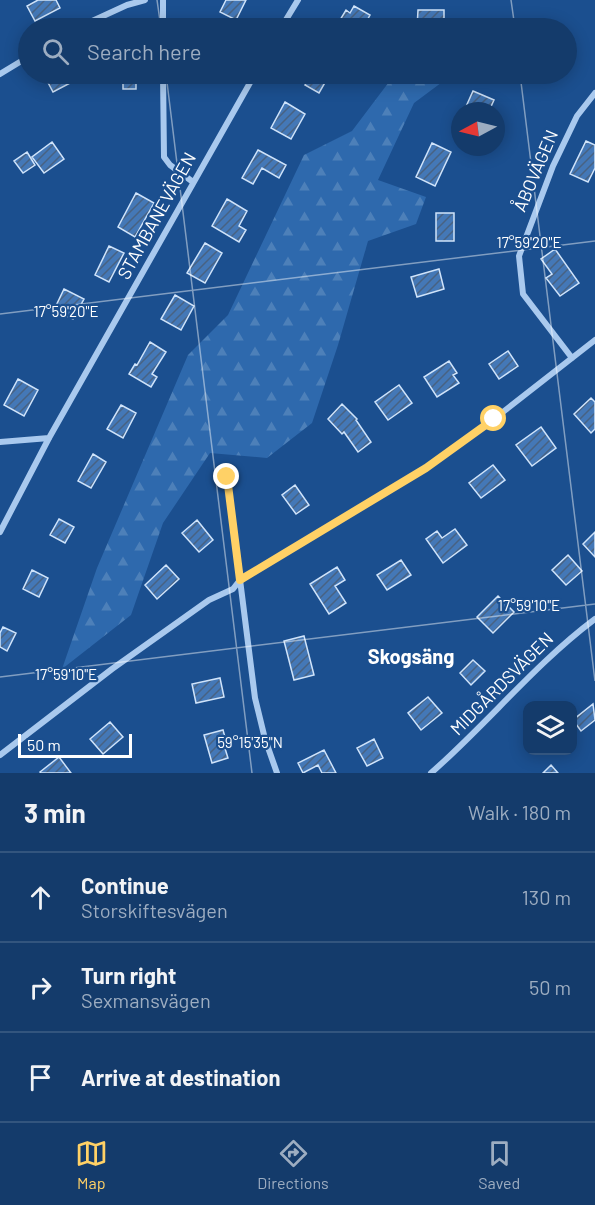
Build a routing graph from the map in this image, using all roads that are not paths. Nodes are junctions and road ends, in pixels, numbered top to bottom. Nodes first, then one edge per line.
1 (145, 0) edge
2 (163, 0) edge
3 (298, 0) edge
4 (99, 18) edge
5 (163, 18) edge
6 (287, 18) edge
7 (18, 63) edge
8 (0, 74) edge
9 (163, 84) edge
10 (249, 84) edge
11 (595, 93) edge
12 (193, 182) junction
13 (595, 340) edge
14 (572, 358) junction
15 (50, 438) junction
16 (0, 442) edge
17 (227, 477) dead end
18 (0, 532) edge
19 (240, 580) junction
20 (595, 619) edge
21 (0, 755) edge
22 (277, 773) edge
23 (431, 773) edge

1 - 4 street
2 - 5 street
3 - 6 street
7 - 8 street
9 - 12 street
10 - 12 street, STAMBANEVÄGEN
11 - 14 street, ÅBOVÄGEN
12 - 15 street, STAMBANEVÄGEN
13 - 14 street
14 - 19 street
15 - 16 street
15 - 18 street, STAMBANEVÄGEN
17 - 19 street
19 - 21 street
19 - 22 street
20 - 23 street, MIDGÅRDSVÄGEN

